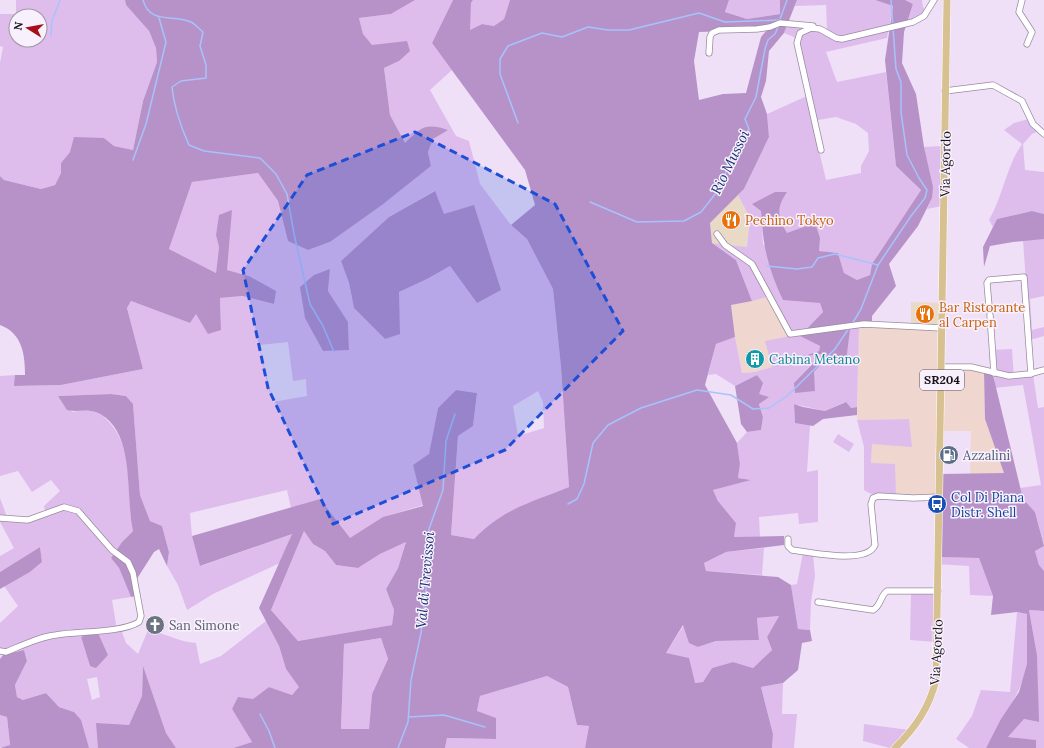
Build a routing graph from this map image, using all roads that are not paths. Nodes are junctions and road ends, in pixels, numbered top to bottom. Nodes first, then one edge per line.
1 (934, 0) edge
2 (947, 0) edge
3 (1022, 0) edge
4 (817, 28) junction
5 (1027, 44) dead end
6 (709, 53) dead end
7 (946, 91) junction
8 (1044, 134) edge
9 (821, 150) dead end
10 (717, 234) dead end
11 (989, 306) dead end
12 (990, 315) dead end
13 (942, 328) junction
14 (942, 368) junction
15 (1044, 370) edge
16 (994, 373) junction
17 (1030, 374) junction
18 (940, 497) junction
19 (0, 518) edge
20 (788, 538) dead end
21 (938, 591) junction
22 (818, 602) dead end
23 (0, 651) edge
24 (895, 748) edge

1 - 4 street
2 - 7 main road, Via Agordo / SR204
3 - 5 street
4 - 6 street
4 - 9 street
7 - 8 street
7 - 13 main road, Via Agordo / SR204
10 - 13 street
11 - 17 street
12 - 16 street
13 - 14 main road, Via Agordo / SR204
14 - 16 street
14 - 18 main road, Via Agordo / SR204
15 - 17 street
16 - 17 street
18 - 20 street
18 - 21 main road, Via Agordo / SR204
19 - 23 street
21 - 22 street
21 - 24 main road, Via Agordo / SR204

